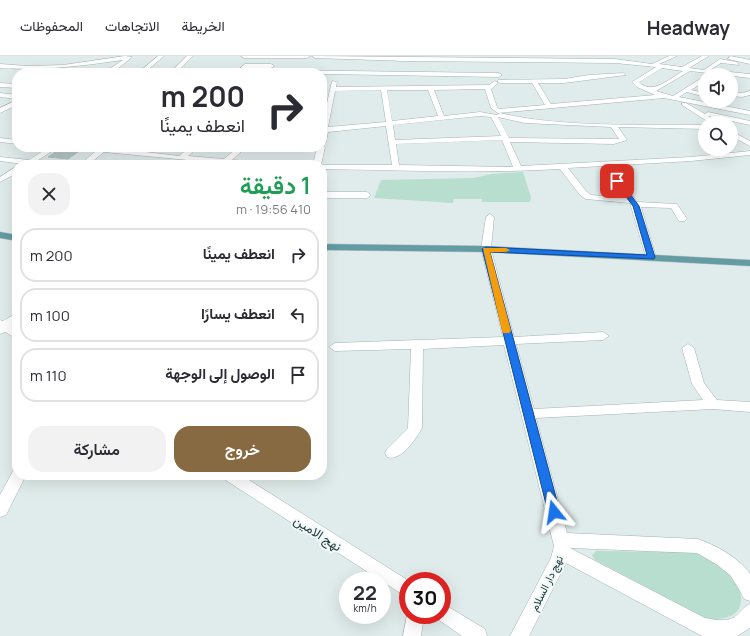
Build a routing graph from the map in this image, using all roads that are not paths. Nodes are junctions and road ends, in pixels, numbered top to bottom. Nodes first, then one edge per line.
1 (130, 56) edge
2 (161, 56) edge
3 (190, 56) edge
4 (244, 56) edge
5 (274, 56) edge
6 (307, 56) edge
7 (315, 56) edge
8 (341, 56) edge
9 (674, 56) edge
10 (706, 56) edge
11 (717, 56) edge
12 (405, 58) edge
13 (473, 58) edge
14 (583, 58) edge
15 (614, 58) edge
16 (433, 60) junction
17 (492, 60) junction
18 (739, 62) junction
19 (750, 62) edge
20 (654, 65) junction
21 (0, 66) edge
22 (662, 66) junction
23 (63, 67) joint
24 (28, 68) joint
25 (115, 68) edge
26 (147, 68) edge
27 (178, 68) edge
28 (243, 68) edge
29 (258, 68) edge
30 (271, 68) edge
31 (712, 68) edge
32 (686, 69) junction
33 (327, 73) edge
34 (336, 73) junction
35 (527, 73) dead end
36 (698, 73) edge
37 (408, 74) junction
38 (435, 74) junction
39 (624, 75) junction
40 (738, 75) edge
41 (750, 75) edge
42 (500, 78) junction
43 (698, 80) edge
44 (534, 82) junction
45 (635, 82) junction
46 (0, 85) edge
47 (12, 86) edge
48 (489, 87) junction
49 (384, 88) junction
50 (410, 88) junction
51 (430, 88) junction
52 (333, 89) junction
53 (657, 89) junction
54 (650, 90) junction
55 (685, 90) junction
56 (698, 93) edge
57 (750, 93) edge
58 (738, 95) edge
59 (0, 96) edge
60 (664, 96) junction
61 (676, 96) junction
62 (12, 97) edge
63 (698, 102) edge
64 (12, 105) edge
65 (549, 107) junction
66 (715, 108) edge
67 (722, 108) edge
68 (0, 111) edge
69 (496, 113) junction
70 (750, 113) edge
71 (327, 114) edge
72 (706, 115) junction
73 (710, 116) edge
74 (442, 118) junction
75 (738, 122) edge
76 (750, 123) edge
77 (389, 124) junction
78 (613, 125) junction
79 (698, 127) edge
80 (327, 130) edge
81 (541, 131) junction
82 (738, 137) edge
83 (504, 139) junction
84 (0, 140) edge
85 (12, 141) edge
86 (392, 142) junction
87 (750, 144) edge
88 (46, 152) edge
89 (95, 152) edge
90 (145, 152) edge
91 (188, 152) edge
92 (237, 152) edge
93 (750, 153) edge
94 (181, 158) junction
95 (0, 159) edge
96 (34, 160) edge
97 (88, 160) edge
98 (195, 160) edge
99 (228, 160) edge
100 (12, 161) edge
101 (327, 167) edge
102 (563, 167) junction
103 (396, 169) junction
104 (518, 169) junction
105 (12, 173) edge
106 (0, 180) edge
107 (617, 181) dead end
108 (327, 195) edge
109 (367, 195) dead end
110 (633, 202) junction
111 (490, 217) dead end
112 (682, 219) dead end
113 (0, 235) edge
114 (12, 237) edge
115 (327, 247) edge
116 (486, 249) junction
117 (651, 257) junction
118 (750, 263) edge
119 (12, 320) edge
120 (2, 327) edge
121 (12, 332) edge
122 (604, 336) dead end
123 (509, 341) junction
124 (417, 345) junction
125 (335, 347) dead end
126 (688, 348) dead end
127 (713, 404) junction
128 (750, 407) edge
129 (528, 414) junction
130 (392, 453) dead end
131 (15, 480) edge
132 (237, 480) edge
133 (0, 510) edge
134 (562, 546) junction
135 (399, 584) edge
136 (750, 593) edge
137 (750, 613) edge
138 (451, 618) edge
139 (414, 624) edge
140 (412, 636) edge
141 (478, 636) edge
142 (519, 636) edge

1 - 23 street
1 - 25 street
2 - 26 street
3 - 27 street
4 - 5 street
5 - 6 street
5 - 30 street
7 - 8 street
8 - 12 street
9 - 20 street
10 - 32 street
11 - 18 street
12 - 16 street
13 - 16 street
13 - 17 street
14 - 15 street
14 - 17 street
15 - 20 street
15 - 39 street
16 - 38 street
17 - 42 street
18 - 19 street
18 - 31 street
18 - 41 street
20 - 22 street
21 - 24 street
22 - 32 street
22 - 45 street
23 - 24 street
28 - 29 street
32 - 36 street
32 - 53 street
33 - 34 street
34 - 37 street
34 - 52 street
35 - 44 street
37 - 38 street
37 - 50 street
38 - 42 street
39 - 44 street
39 - 45 street
40 - 41 street
42 - 44 street
42 - 48 street
43 - 55 street
44 - 65 street
45 - 54 street
46 - 47 street
48 - 51 street
48 - 69 street
49 - 50 street
49 - 52 street
49 - 77 street
50 - 51 street
51 - 74 street
52 - 71 street
53 - 54 street
53 - 61 street
54 - 60 street
55 - 56 street
55 - 61 street
57 - 58 street
59 - 62 street
60 - 61 street
60 - 65 street
60 - 72 street
61 - 63 street
64 - 68 street
65 - 69 street
66 - 72 street
67 - 70 street
69 - 74 street
69 - 81 street
69 - 83 street
72 - 73 street
74 - 77 street
75 - 76 street
77 - 80 street
77 - 86 street
78 - 79 street
78 - 81 street
78 - 81 street
81 - 83 street
82 - 87 street
83 - 86 street
83 - 104 street
84 - 85 street
86 - 103 street
88 - 96 street
89 - 97 street
90 - 94 street
91 - 94 street
92 - 99 street
93 - 102 street
94 - 98 street
95 - 100 street
101 - 103 street
102 - 104 street
102 - 110 street
103 - 104 street
105 - 106 street
107 - 110 street
108 - 109 street
110 - 112 street
110 - 117 street
111 - 116 street
113 - 114 main road
115 - 116 main road
116 - 117 main road
116 - 123 street, نهج دار السلام
117 - 118 main road
119 - 120 street
120 - 121 street
122 - 123 street
123 - 124 street
123 - 129 street, نهج دار السلام
124 - 125 street
124 - 130 street
126 - 127 street
127 - 128 street
127 - 129 street
129 - 134 street, نهج دار السلام
131 - 133 street
132 - 135 street, نهج الامين
134 - 136 street
134 - 137 street
134 - 142 street, نهج دار السلام
138 - 141 street
139 - 140 street

